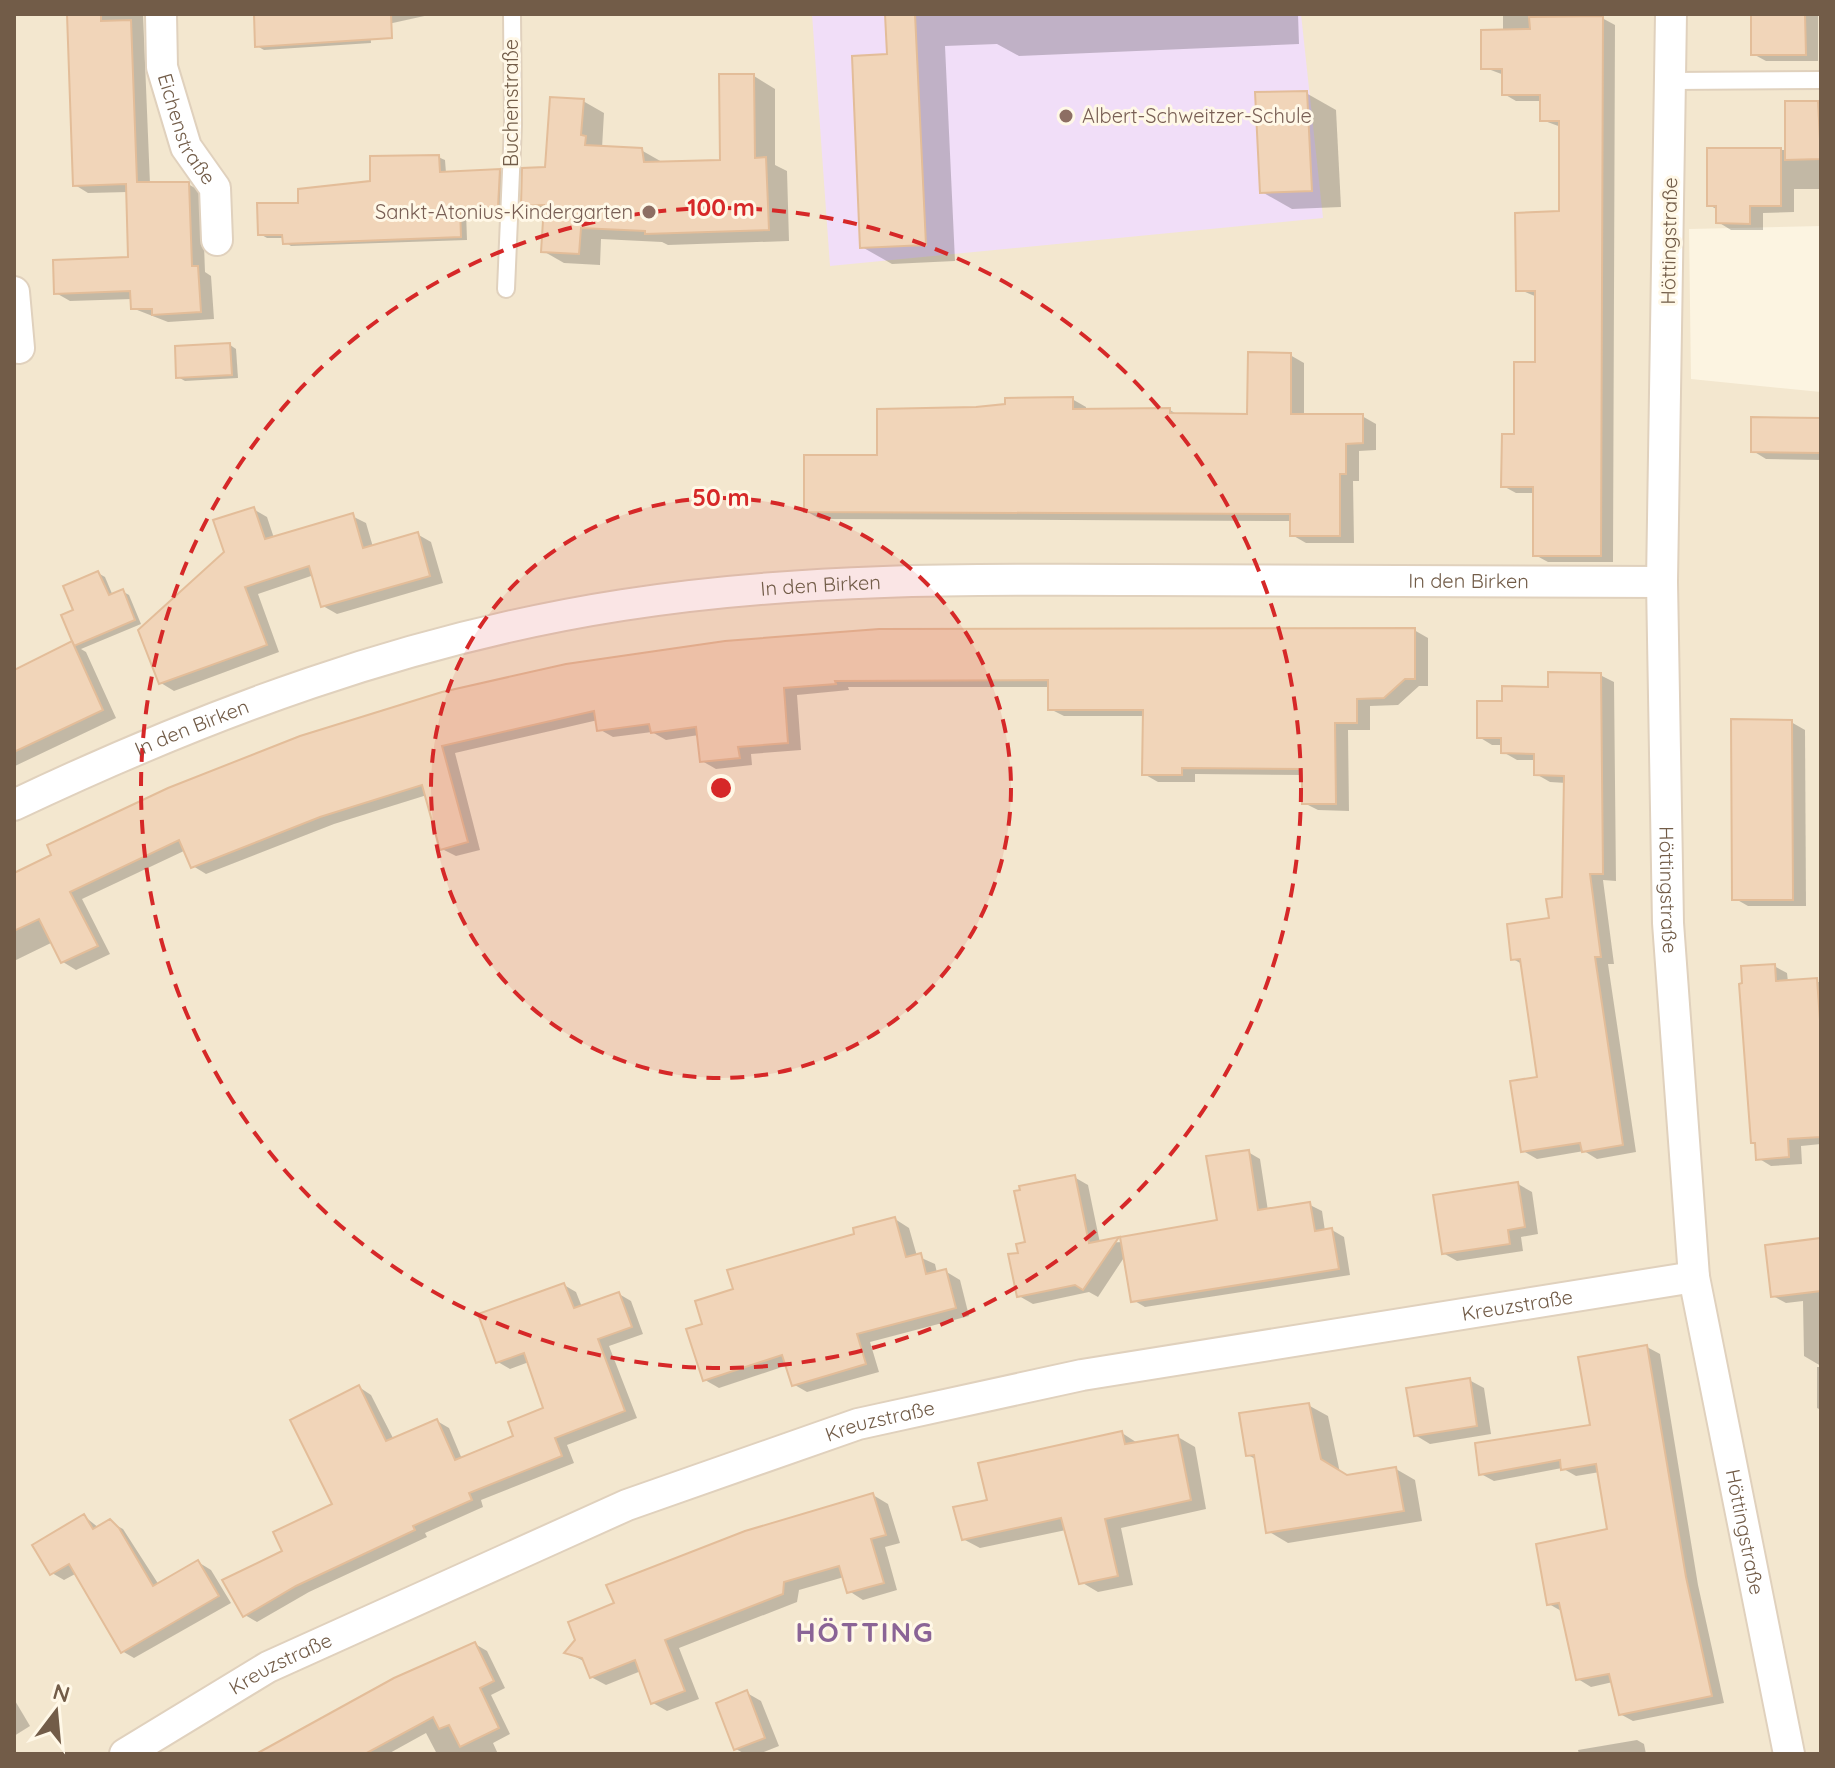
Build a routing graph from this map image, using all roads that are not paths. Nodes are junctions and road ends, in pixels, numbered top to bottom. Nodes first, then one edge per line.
1 (161, 14) edge
2 (512, 14) edge
3 (1671, 14) edge
4 (1821, 80) edge
5 (1672, 81) junction
6 (217, 240) dead end
7 (506, 289) dead end
8 (14, 292) edge
9 (19, 348) dead end
10 (1662, 582) junction
11 (14, 805) edge
12 (1694, 1277) junction
13 (125, 1754) edge
14 (1789, 1754) edge

1 - 6 street, Eichenstraße
2 - 7 lane, Buchenstraße
3 - 5 street, Höttingstraße
4 - 5 lane
5 - 10 street, Höttingstraße
8 - 9 street
10 - 11 street, In den Birken
10 - 12 street, Höttingstraße
12 - 13 street, Kreuzstraße
12 - 14 street, Höttingstraße

